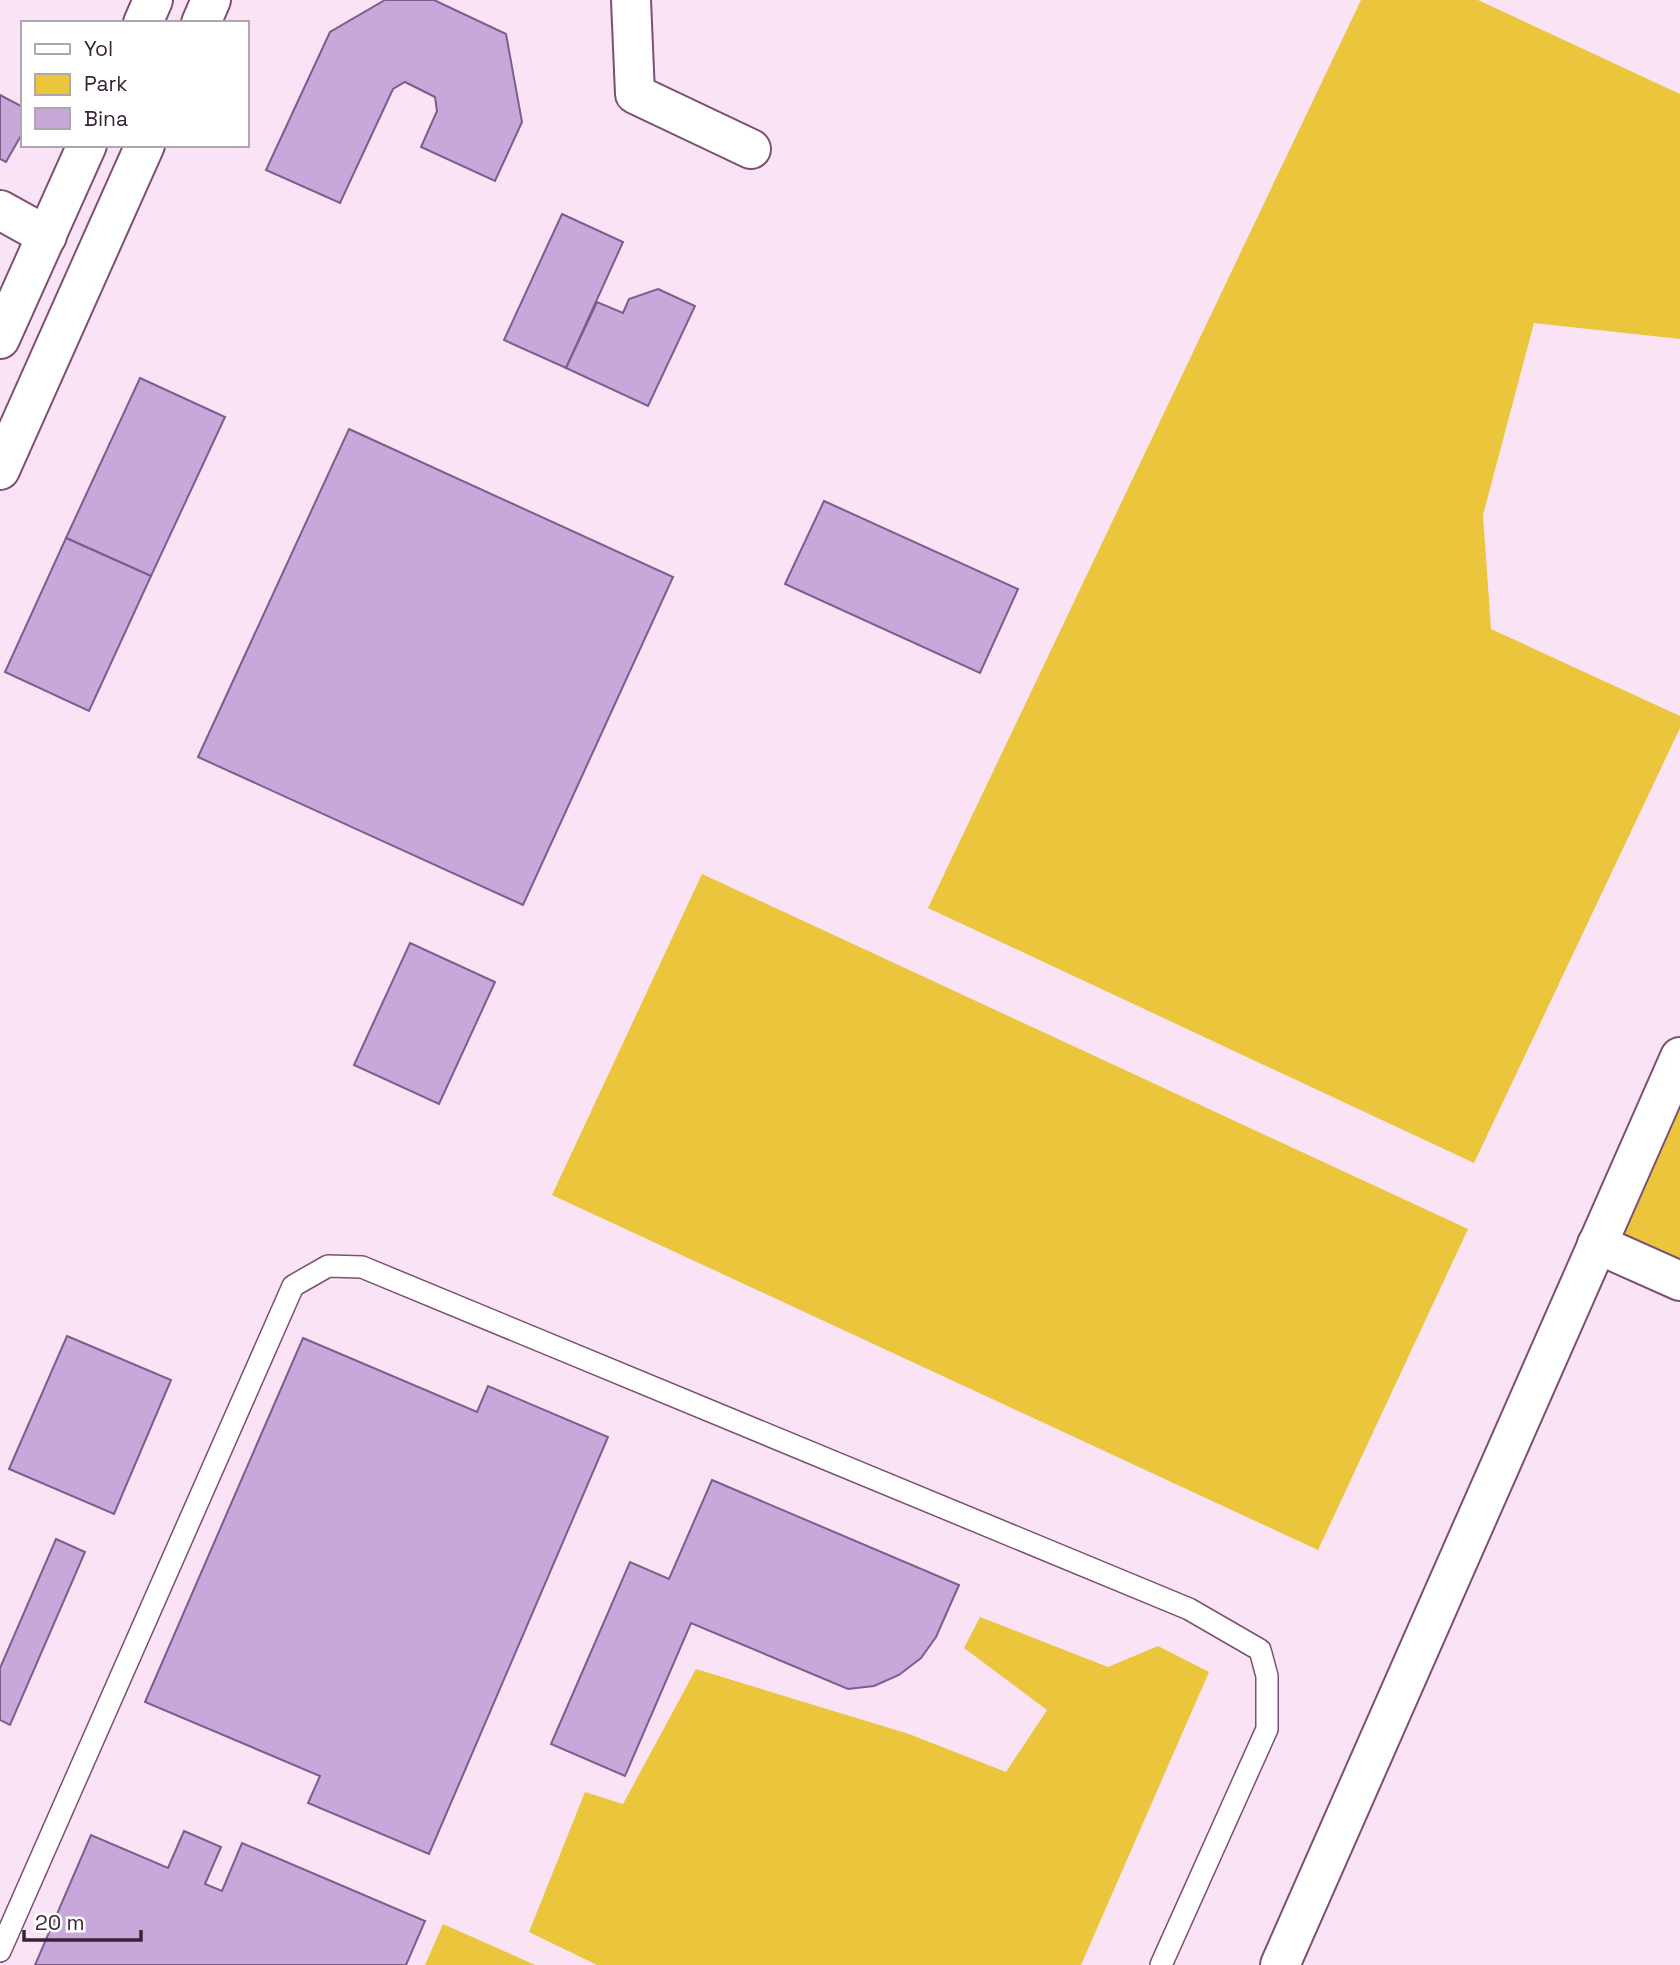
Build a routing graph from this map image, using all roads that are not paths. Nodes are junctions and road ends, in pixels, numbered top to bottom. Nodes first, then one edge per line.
1 (153, 0) edge
2 (211, 0) edge
3 (631, 0) edge
4 (144, 21) edge
5 (202, 21) edge
6 (86, 147) edge
7 (144, 147) edge
8 (751, 149) dead end
9 (0, 210) edge
10 (47, 236) junction
11 (0, 339) edge
12 (0, 470) edge
13 (1680, 1057) edge
14 (1597, 1244) junction
15 (1680, 1281) edge
16 (0, 1951) edge
17 (1161, 1965) edge
18 (1280, 1965) edge

1 - 4 street
2 - 5 street
3 - 8 street
6 - 10 street
7 - 12 street
9 - 10 street
10 - 11 street
13 - 14 street
14 - 15 street
14 - 18 street
16 - 17 lane

